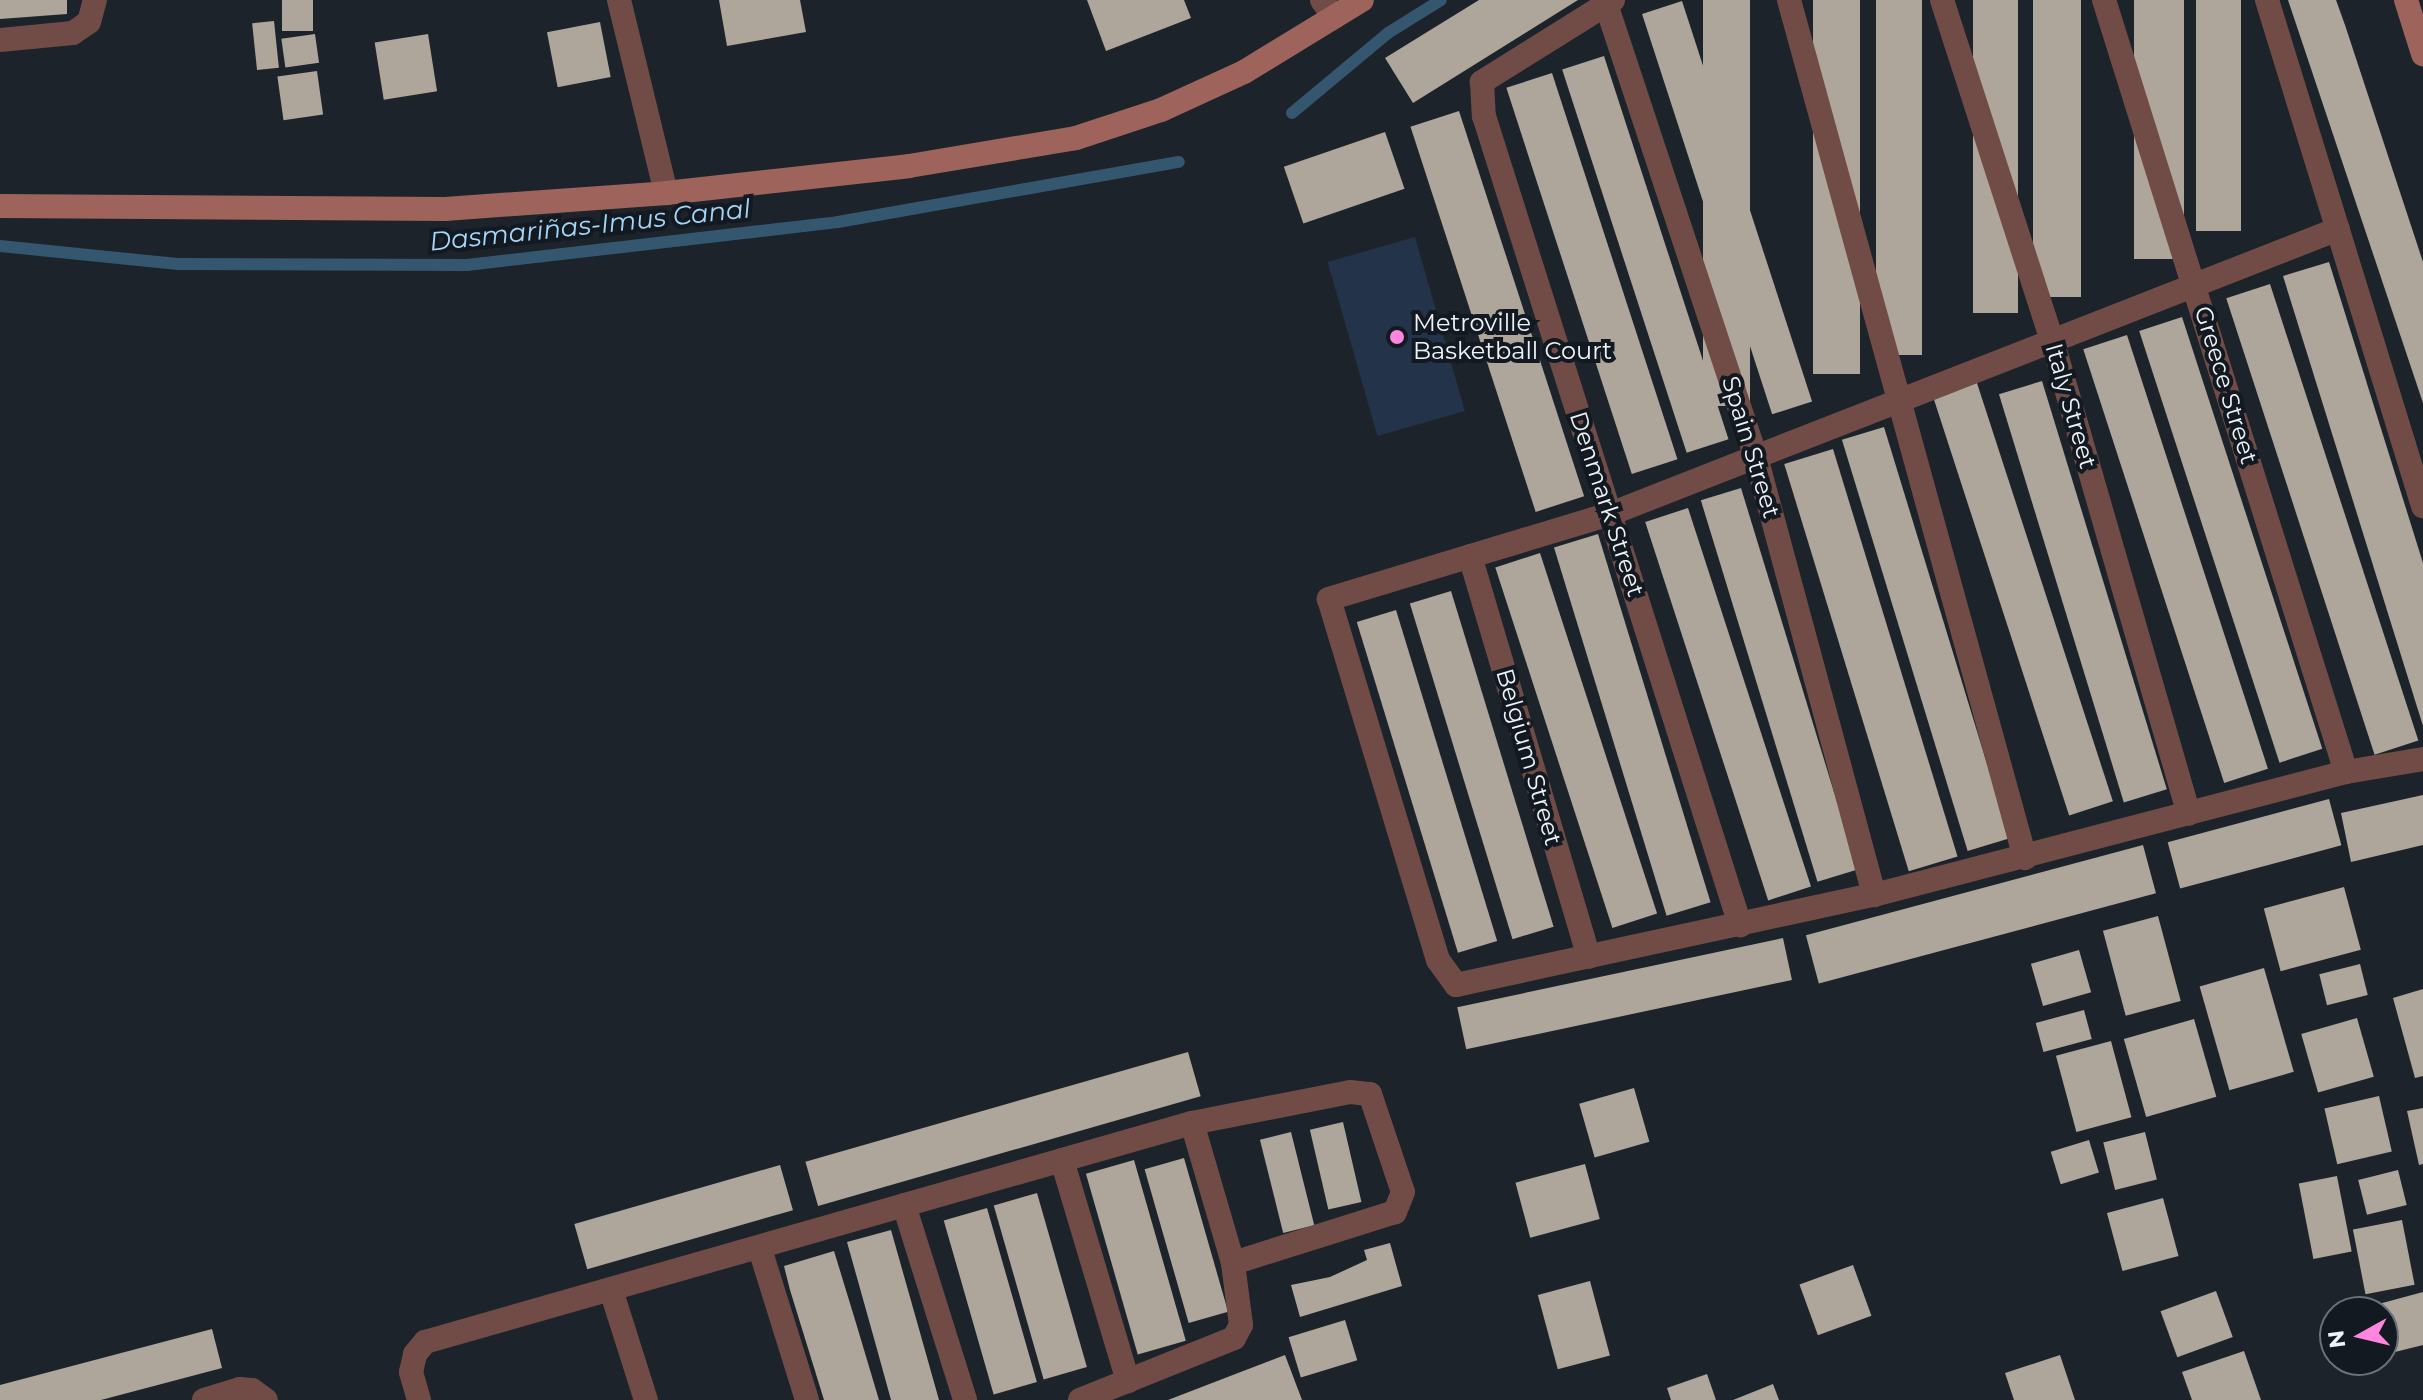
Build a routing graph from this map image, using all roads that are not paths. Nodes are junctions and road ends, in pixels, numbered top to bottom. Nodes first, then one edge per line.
1 (95, 0) edge
2 (619, 0) edge
3 (1362, 0) edge
4 (1789, 0) edge
5 (1942, 0) edge
6 (2104, 0) edge
7 (2267, 0) edge
8 (2406, 0) edge
9 (1610, 2) edge
10 (1328, 9) edge
11 (0, 40) edge
12 (2423, 54) edge
13 (666, 193) junction
14 (0, 206) edge
15 (2338, 229) junction
16 (2195, 285) junction
17 (2052, 340) junction
18 (1898, 401) junction
19 (1756, 457) junction
20 (2423, 506) edge
21 (1610, 514) junction
22 (1470, 556) junction
23 (2423, 759) edge
24 (2346, 772) junction
25 (2189, 814) junction
26 (2025, 858) junction
27 (1874, 895) junction
28 (1740, 925) junction
29 (1589, 957) junction
30 (1192, 1123) junction
31 (1062, 1160) junction
32 (904, 1205) junction
33 (760, 1249) junction
34 (1233, 1263) junction
35 (612, 1293) junction
36 (1128, 1381) junction
37 (204, 1400) edge
38 (266, 1400) edge
39 (419, 1400) edge
40 (646, 1400) edge
41 (807, 1400) edge
42 (965, 1400) edge
43 (1080, 1400) edge

1 - 11 street
2 - 13 street
3 - 10 main road
4 - 18 street
5 - 17 street, Italy Street
6 - 16 street, Greece Street
7 - 15 street
8 - 12 main road
9 - 19 street, Spain Street
9 - 21 street, Denmark Street
10 - 13 main road
13 - 14 main road
15 - 16 street
15 - 20 street
16 - 17 street
16 - 24 street, Greece Street
17 - 18 street
17 - 25 street, Italy Street
18 - 19 street
18 - 26 street
19 - 21 street
19 - 27 street, Spain Street
21 - 22 street
21 - 28 street, Denmark Street
22 - 29 street, Belgium Street
22 - 29 street
23 - 24 street
24 - 25 street
25 - 26 street
26 - 27 street
27 - 28 street
28 - 29 street
30 - 31 street
30 - 34 street
30 - 34 street
31 - 32 street
31 - 36 street
32 - 33 street
32 - 42 street
33 - 35 street
33 - 41 street
34 - 36 street
35 - 39 street
35 - 40 street
36 - 43 street
37 - 38 street

